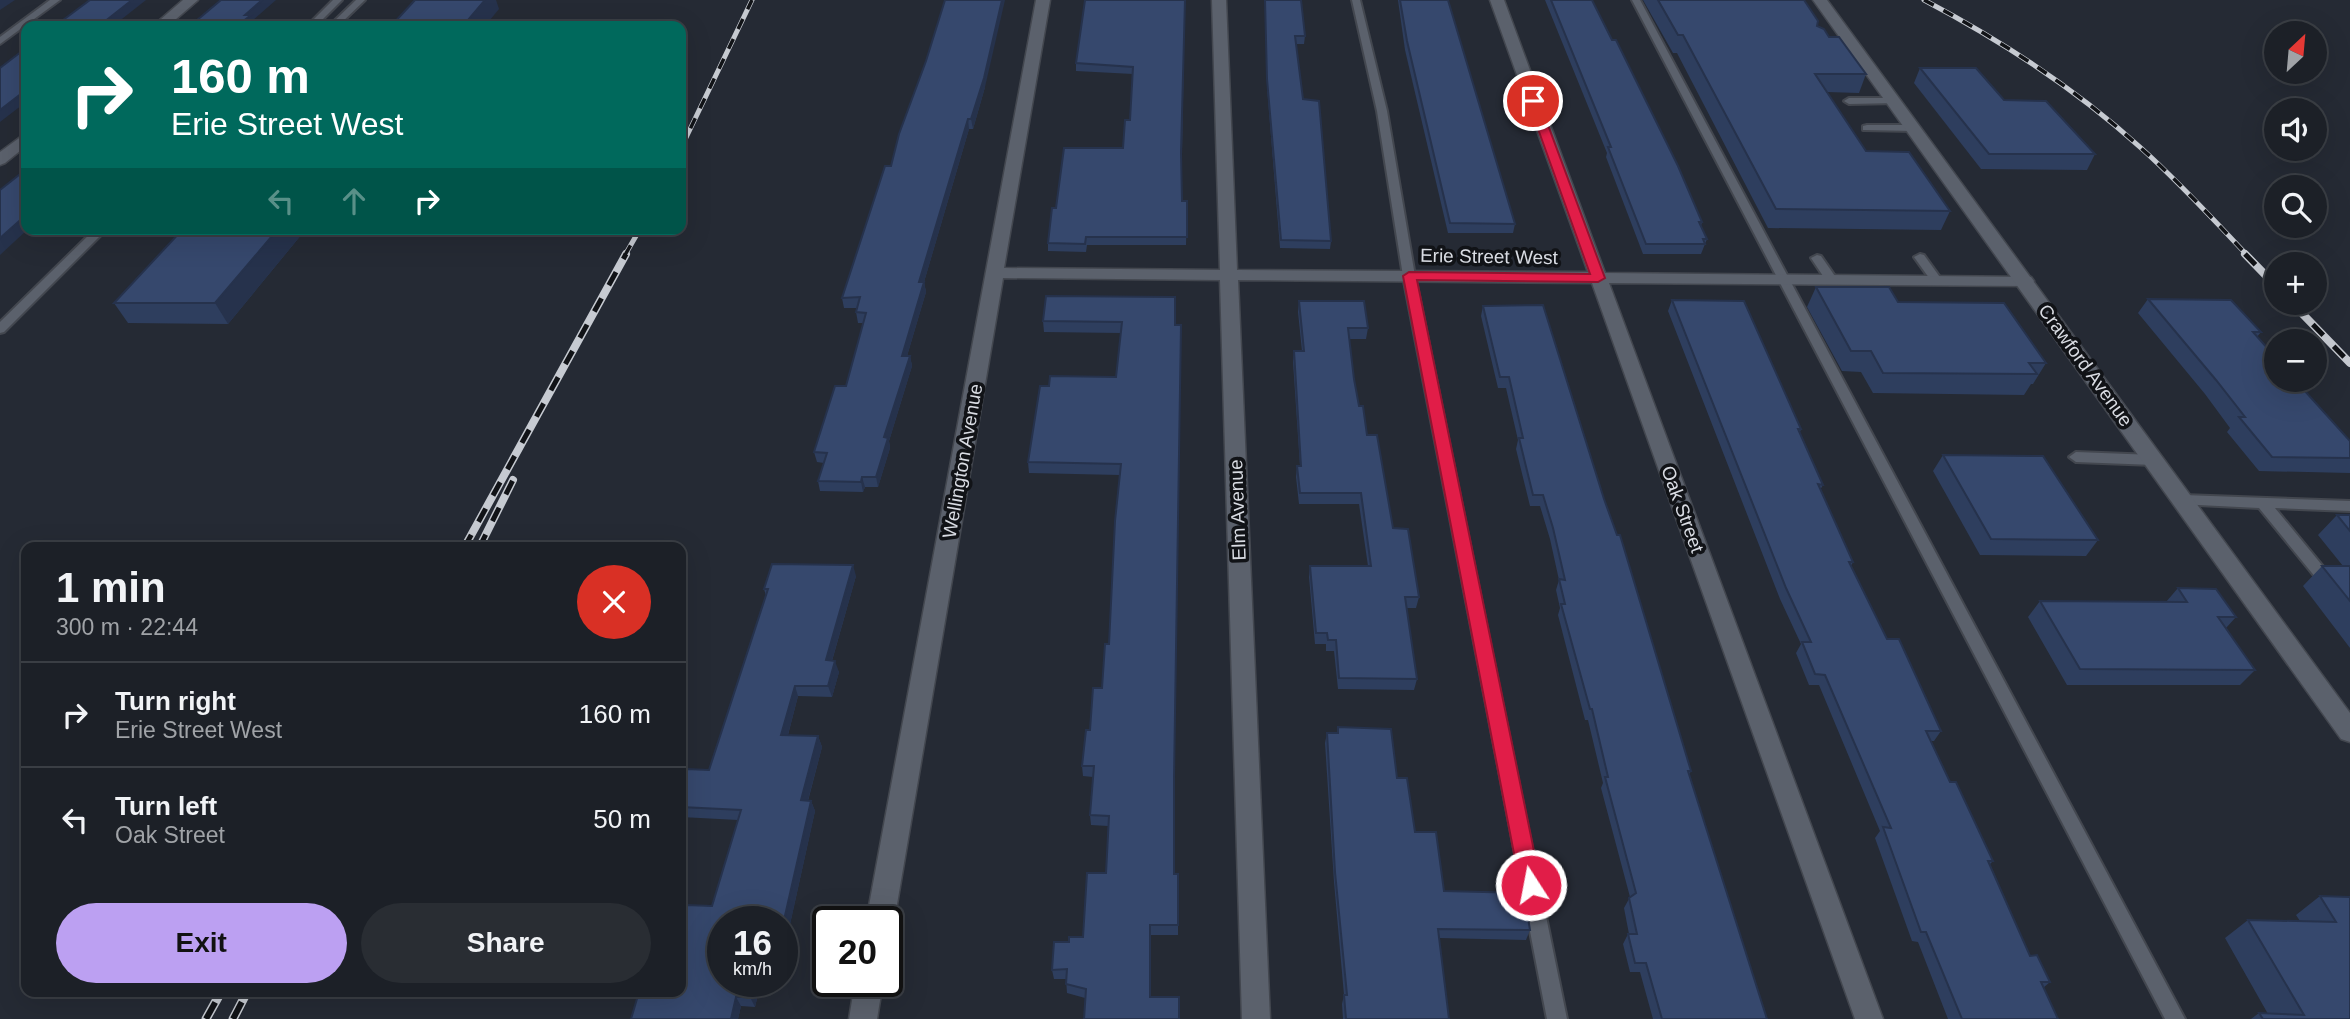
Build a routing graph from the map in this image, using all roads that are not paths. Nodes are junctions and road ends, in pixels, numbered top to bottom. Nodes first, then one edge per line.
1 (56, 0) edge
2 (191, 0) edge
3 (338, 0) edge
4 (361, 0) edge
5 (1043, 0) edge
6 (1219, 0) edge
7 (1356, 0) edge
8 (1497, 0) edge
9 (1636, 0) edge
10 (1820, 0) edge
11 (27, 21) edge
12 (166, 21) edge
13 (316, 21) edge
14 (338, 21) edge
15 (21, 26) edge
16 (0, 41) edge
17 (1849, 101) edge
18 (1894, 101) junction
19 (1867, 128) dead end
20 (1914, 128) junction
21 (21, 142) edge
22 (0, 160) edge
23 (96, 235) edge
24 (1920, 257) dead end
25 (1817, 258) dead end
26 (995, 273) junction
27 (1229, 275) junction
28 (1409, 276) junction
29 (1598, 278) junction
30 (1785, 279) junction
31 (1831, 279) junction
32 (1936, 280) junction
33 (2025, 281) junction
34 (0, 329) edge
35 (2076, 457) dead end
36 (2154, 460) junction
37 (2183, 500) junction
38 (2263, 503) junction
39 (2350, 506) edge
40 (2321, 574) dead end
41 (2350, 732) edge
42 (883, 906) edge
43 (867, 997) edge
44 (863, 1019) edge
45 (1256, 1019) edge
46 (1557, 1019) edge
47 (1869, 1019) edge
48 (2175, 1019) edge

1 - 11 lane
2 - 12 street
3 - 13 lane
4 - 14 lane
5 - 26 street, Wellington Avenue
6 - 27 street, Elm Avenue
7 - 28 lane
8 - 29 street, Oak Street
9 - 30 lane
10 - 18 street, Crawford Avenue
15 - 16 lane
17 - 18 lane
18 - 20 street, Crawford Avenue
19 - 20 lane
20 - 33 street, Crawford Avenue
21 - 22 street
23 - 34 lane
24 - 32 lane
25 - 31 lane
26 - 27 street, Erie Street West
26 - 42 street, Wellington Avenue
27 - 28 street, Erie Street West
27 - 45 street, Elm Avenue
28 - 29 street, Erie Street West
28 - 46 lane
29 - 30 street, Erie Street West
29 - 47 street, Oak Street
30 - 31 street, Erie Street West
30 - 48 lane
31 - 32 street, Erie Street West
32 - 33 street, Erie Street West
33 - 36 street, Crawford Avenue
35 - 36 lane
36 - 37 street, Crawford Avenue
37 - 38 lane
37 - 41 street, Crawford Avenue
38 - 39 lane
38 - 40 lane
43 - 44 street

